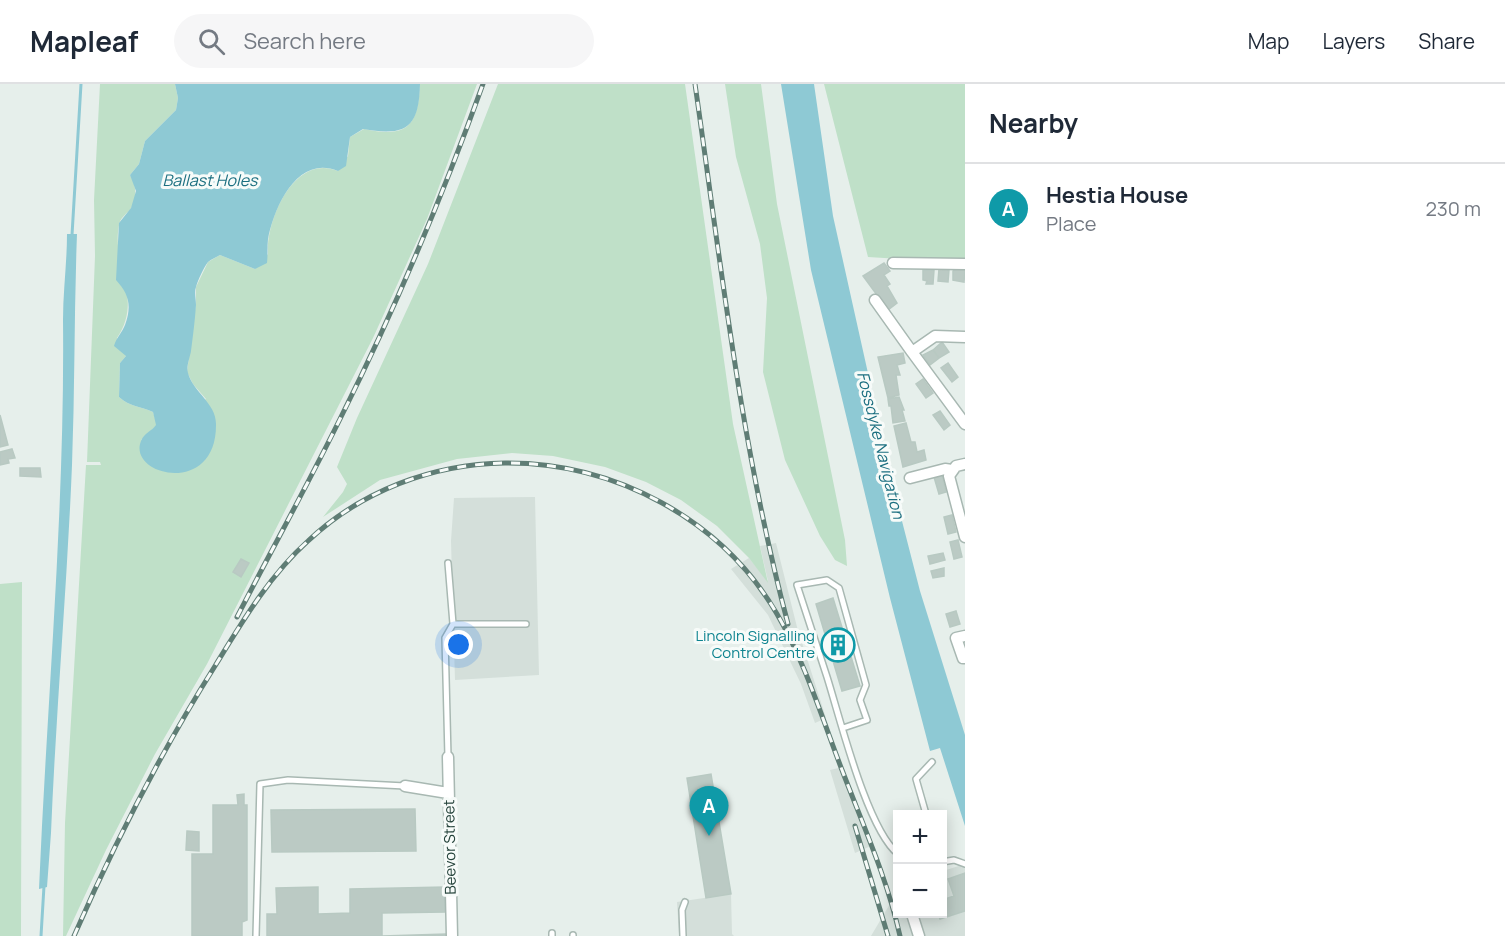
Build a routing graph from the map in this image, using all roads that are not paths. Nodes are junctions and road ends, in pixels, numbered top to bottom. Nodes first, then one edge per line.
1 (893, 263) dead end
2 (965, 264) edge
3 (875, 300) dead end
4 (965, 337) edge
5 (912, 352) junction
6 (961, 410) edge
7 (965, 424) edge
8 (965, 464) edge
9 (952, 470) junction
10 (910, 478) dead end
11 (965, 537) edge
12 (448, 563) dead end
13 (453, 624) junction
14 (526, 624) dead end
15 (965, 636) edge
16 (965, 658) edge
17 (843, 728) junction
18 (448, 757) joint
19 (932, 762) dead end
20 (405, 786) joint
21 (448, 793) junction
22 (925, 810) edge
23 (893, 850) edge
24 (947, 861) edge
25 (965, 864) edge
26 (685, 902) dead end
27 (913, 918) edge
28 (256, 936) edge
29 (452, 936) edge
30 (683, 936) edge
31 (920, 936) edge

1 - 2 street
3 - 5 street
4 - 5 street
5 - 6 street
6 - 7 street
8 - 9 street
9 - 10 street
9 - 11 street
12 - 13 lane
13 - 14 lane
13 - 18 lane
15 - 16 street
17 - 17 lane
17 - 23 lane
18 - 21 street, Beevor Street
19 - 22 lane
20 - 21 street
20 - 28 lane
21 - 29 street, Beevor Street
24 - 25 lane
26 - 30 lane
27 - 31 street

